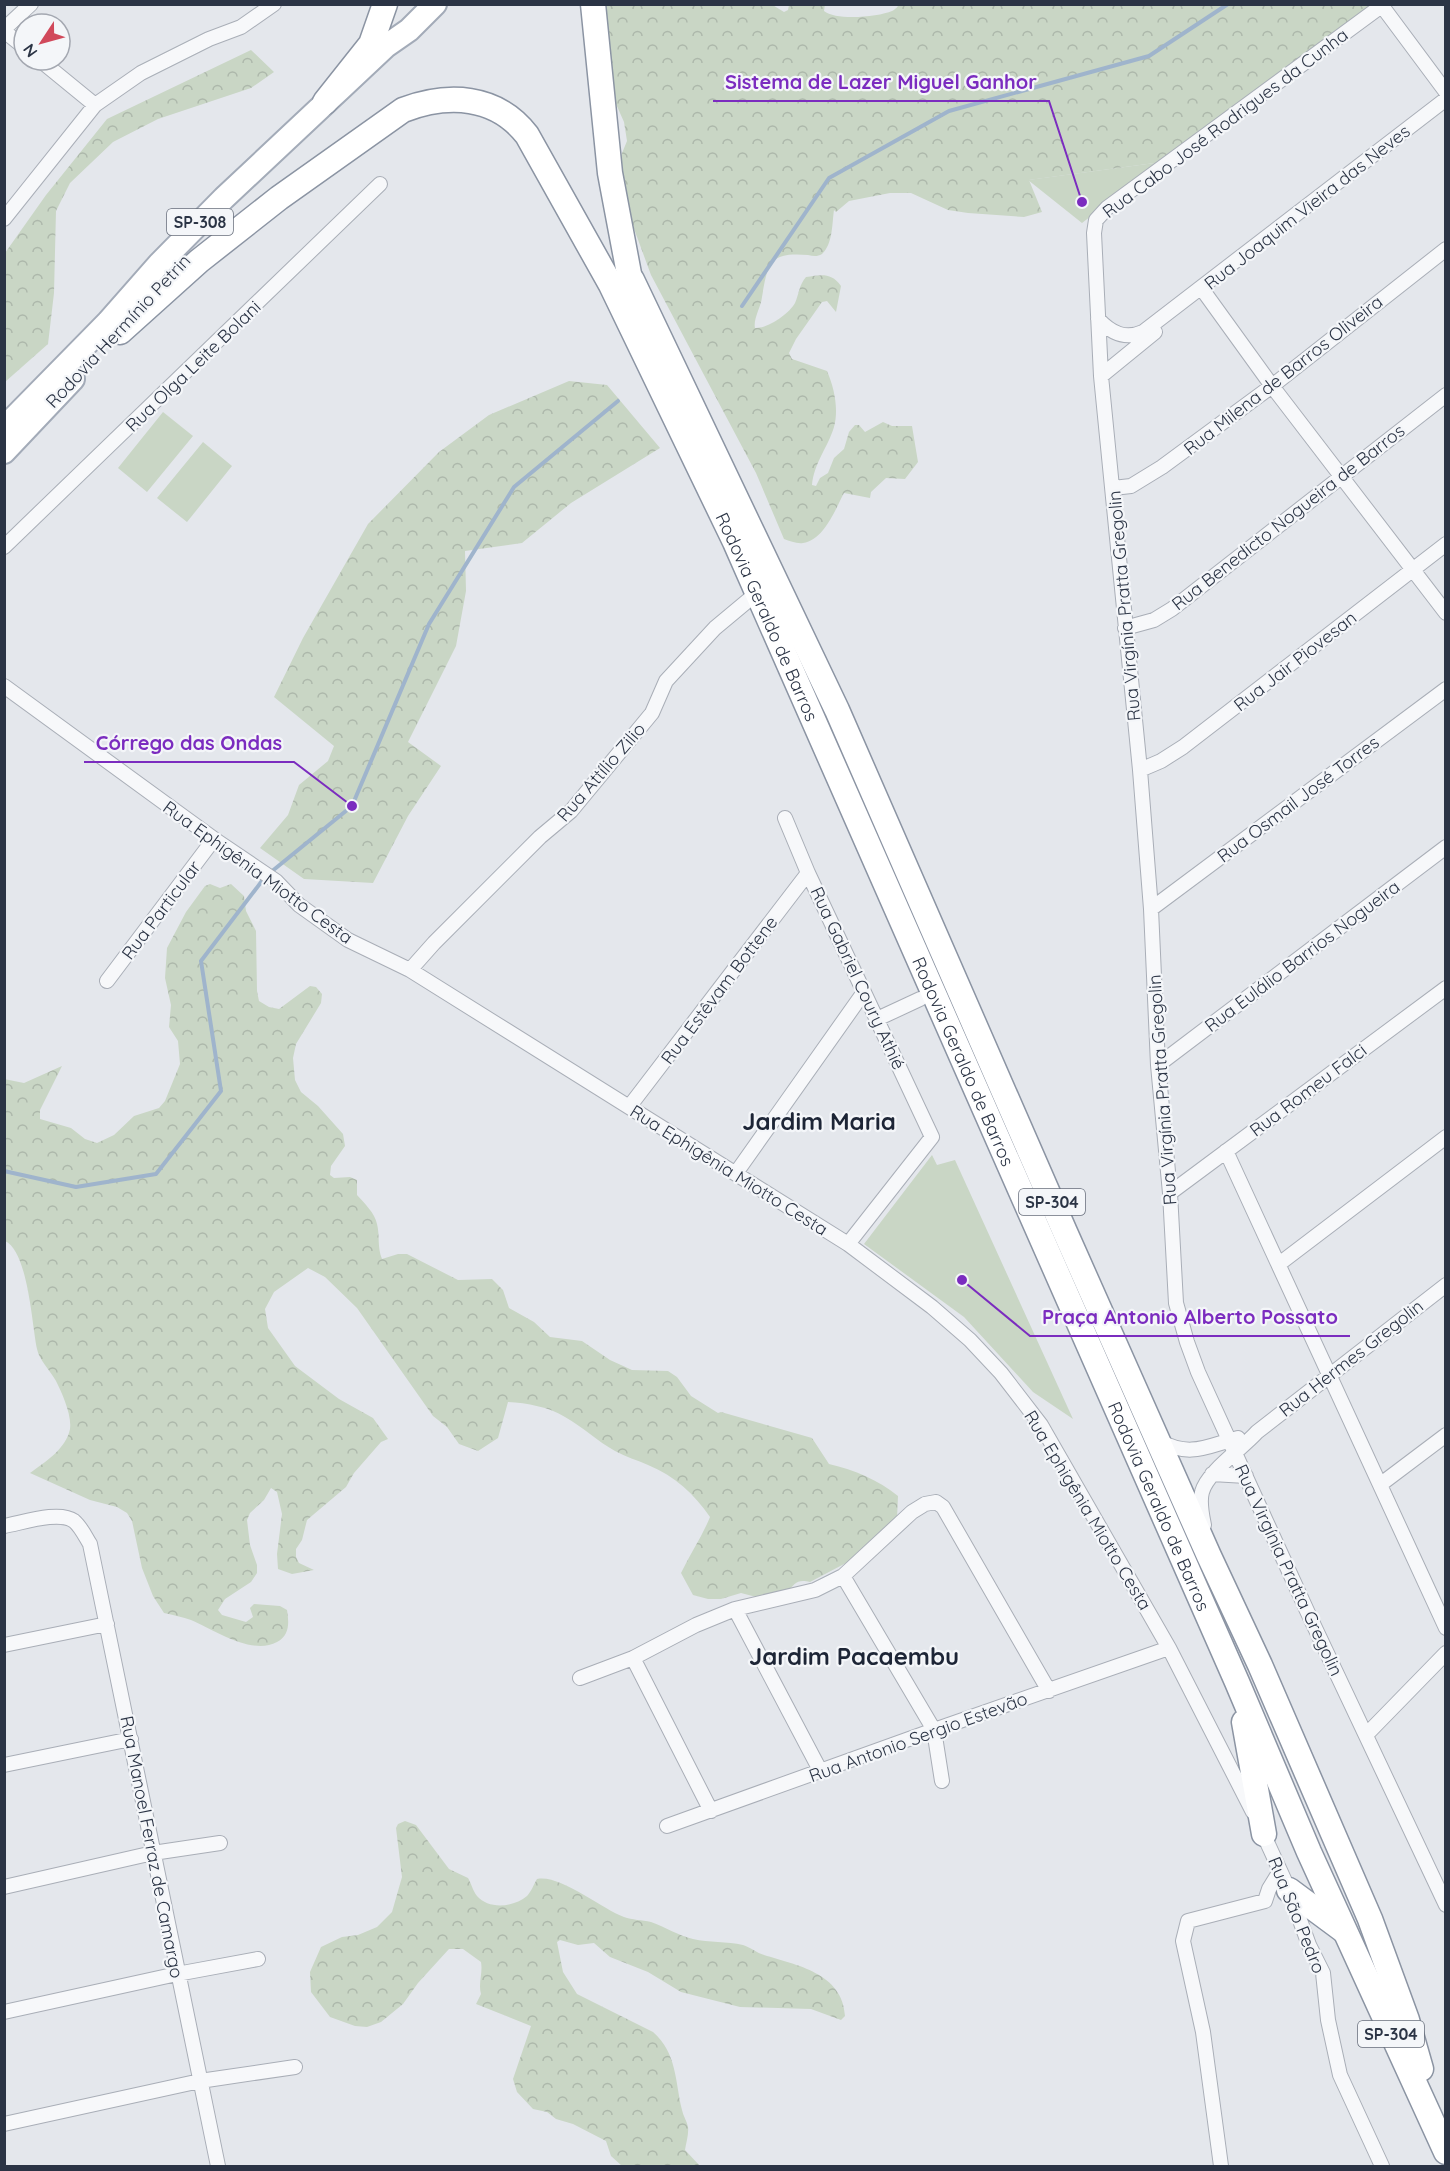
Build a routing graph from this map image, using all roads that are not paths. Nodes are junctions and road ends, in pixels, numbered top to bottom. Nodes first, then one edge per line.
1 (31, 4) edge
2 (274, 4) edge
3 (385, 4) edge
4 (435, 4) edge
5 (593, 4) edge
6 (1383, 5) edge
7 (4, 30) edge
8 (409, 30) junction
9 (55, 72) edge
10 (1446, 92) edge
11 (1446, 99) edge
12 (326, 102) junction
13 (95, 105) junction
14 (380, 184) dead end
15 (4, 219) edge
16 (1096, 220) joint
17 (1446, 249) edge
18 (621, 282) junction
19 (1202, 289) junction
20 (1168, 315) junction
21 (1098, 319) junction
22 (120, 332) junction
23 (1101, 376) junction
24 (1272, 386) junction
25 (1446, 395) edge
26 (4, 428) edge
27 (4, 452) edge
28 (1341, 475) junction
29 (1113, 488) junction
30 (1446, 544) edge
31 (4, 548) edge
32 (1412, 571) junction
33 (757, 593) junction
34 (1446, 613) edge
35 (1125, 628) junction
36 (4, 686) edge
37 (1446, 688) edge
38 (1140, 770) junction
39 (854, 814) junction
40 (785, 818) dead end
41 (214, 839) junction
42 (1446, 847) edge
43 (808, 873) junction
44 (1151, 909) junction
45 (410, 970) junction
46 (107, 981) dead end
47 (1446, 988) edge
48 (864, 992) junction
49 (920, 999) junction
50 (877, 1019) junction
51 (1158, 1065) junction
52 (629, 1107) junction
53 (1446, 1137) edge
54 (1227, 1151) junction
55 (1005, 1158) junction
56 (736, 1173) junction
57 (1170, 1193) junction
58 (848, 1244) junction
59 (1280, 1264) junction
60 (1446, 1285) edge
61 (1328, 1375) junction
62 (1446, 1435) edge
63 (1158, 1440) junction
64 (1232, 1447) junction
65 (1212, 1474) junction
66 (1246, 1476) junction
67 (1381, 1484) junction
68 (4, 1526) edge
69 (1209, 1556) junction
70 (843, 1576) junction
71 (735, 1609) junction
72 (107, 1624) junction
73 (1446, 1628) edge
74 (4, 1645) edge
75 (1169, 1648) junction
76 (1446, 1653) edge
77 (633, 1658) junction
78 (580, 1678) dead end
79 (1237, 1682) junction
80 (1049, 1691) junction
81 (934, 1730) junction
82 (1366, 1735) junction
83 (131, 1739) junction
84 (4, 1764) edge
85 (821, 1772) junction
86 (942, 1781) dead end
87 (711, 1811) junction
88 (667, 1827) dead end
89 (1264, 1834) junction
90 (220, 1843) dead end
91 (153, 1852) junction
92 (1285, 1881) junction
93 (4, 1887) edge
94 (1446, 1905) edge
95 (1344, 1930) junction
96 (258, 1959) dead end
97 (177, 1974) junction
98 (4, 2012) edge
99 (295, 2067) dead end
100 (200, 2081) junction
101 (4, 2124) edge
102 (1442, 2145) edge
103 (218, 2166) edge
104 (1221, 2166) edge
105 (1382, 2166) edge

1 - 7 street
2 - 13 street
3 - 12 highway
4 - 8 main road, Rodovia Hermínio Petrin / SP-308
5 - 18 highway
6 - 10 street
6 - 16 street, Rua Cabo José Rodrigues da Cunha
8 - 12 main road, Rodovia Hermínio Petrin / SP-308
8 - 22 main road, Rodovia Hermínio Petrin / SP-308
9 - 13 street
11 - 19 street, Rua Joaquim Vieira das Neves
12 - 26 main road, Rodovia Hermínio Petrin / SP-308
13 - 15 street
14 - 31 street, Rua Olga Leite Bolani
16 - 21 street, Rua Virgínia Pratta Gregolin
17 - 24 street, Rua Milena de Barros Oliveira
18 - 22 highway
18 - 33 highway, Rodovia Geraldo de Barros / SP-304
18 - 63 highway, Rodovia Geraldo de Barros / SP-304
19 - 20 street, Rua Joaquim Vieira das Neves
19 - 24 street
20 - 21 street, Rua Joaquim Vieira das Neves
20 - 23 street, Rua Joaquim Vieira das Neves
21 - 23 street, Rua Virgínia Pratta Gregolin
22 - 27 main road, Rodovia Hermínio Petrin / SP-308
23 - 29 street, Rua Virgínia Pratta Gregolin
24 - 28 street
24 - 29 street, Rua Milena de Barros Oliveira
25 - 28 street, Rua Benedicto Nogueira de Barros
28 - 32 street
28 - 35 street, Rua Benedicto Nogueira de Barros
29 - 35 street, Rua Virgínia Pratta Gregolin
30 - 32 street, Rua Jair Piovesan
32 - 34 street
32 - 38 street, Rua Jair Piovesan
33 - 39 highway, Rodovia Geraldo de Barros / SP-304
33 - 45 street, Rua Attílio Zilio
35 - 38 street, Rua Virgínia Pratta Gregolin
36 - 41 street, Rua Ephigênia Miotto Cesta
37 - 44 street, Rua Osmail José Torres
38 - 44 street, Rua Virgínia Pratta Gregolin
39 - 49 highway
39 - 55 highway, Rodovia Geraldo de Barros / SP-304
40 - 43 street, Rua Gabriel Coury Athié
41 - 45 street, Rua Ephigênia Miotto Cesta
41 - 46 street, Rua Particular
42 - 51 street, Rua Eulálio Barrios Nogueira
43 - 48 street, Rua Gabriel Coury Athié
43 - 52 street, Rua Estêvam Bottene
44 - 51 street, Rua Virgínia Pratta Gregolin
45 - 52 street, Rua Ephigênia Miotto Cesta
47 - 54 street, Rua Romeu Falci
48 - 50 street, Rua Gabriel Coury Athié
48 - 56 street
49 - 50 street
49 - 55 highway
50 - 58 street, Rua Gabriel Coury Athié
51 - 57 street, Rua Virgínia Pratta Gregolin
52 - 56 street, Rua Ephigênia Miotto Cesta
53 - 59 street
54 - 57 street, Rua Romeu Falci
54 - 59 street
55 - 79 highway, Rodovia Geraldo de Barros / SP-304
56 - 58 street, Rua Ephigênia Miotto Cesta
57 - 64 street, Rua Virgínia Pratta Gregolin
58 - 75 street, Rua Ephigênia Miotto Cesta
59 - 61 street
60 - 61 street, Rua Hermes Gregolin
61 - 64 street, Rua Hermes Gregolin
61 - 67 street
62 - 67 street
63 - 64 street, Rua Hermes Gregolin
63 - 69 highway, Rodovia Geraldo de Barros / SP-304
64 - 65 street, Rua Hermes Gregolin
64 - 66 street, Rua Virgínia Pratta Gregolin
65 - 66 street
65 - 69 street, Rua Hermes Gregolin
66 - 82 street, Rua Virgínia Pratta Gregolin
67 - 73 street
68 - 72 street, Rua Manoel Ferraz de Camargo
69 - 102 highway, Rodovia Geraldo de Barros / SP-304
70 - 71 street
70 - 80 street
70 - 81 street
71 - 77 street
71 - 85 street
72 - 74 street
72 - 83 street, Rua Manoel Ferraz de Camargo
75 - 80 street, Rua Antonio Sergio Estevão
75 - 89 street, Rua Ephigênia Miotto Cesta
76 - 82 street
77 - 78 street
77 - 87 street
79 - 89 highway
79 - 95 highway, Rodovia Geraldo de Barros / SP-304
80 - 81 street, Rua Antonio Sergio Estevão
81 - 85 street, Rua Antonio Sergio Estevão
81 - 86 street
82 - 94 street, Rua Virgínia Pratta Gregolin
83 - 84 street
83 - 91 street, Rua Manoel Ferraz de Camargo
85 - 87 street, Rua Antonio Sergio Estevão
87 - 88 street, Rua Antonio Sergio Estevão
89 - 92 street, Rua São Pedro
90 - 91 street
91 - 93 street
91 - 97 street, Rua Manoel Ferraz de Camargo
92 - 95 highway
92 - 104 street
92 - 105 street, Rua São Pedro
95 - 102 highway, Rodovia Geraldo de Barros / SP-304
96 - 97 street
97 - 98 street
97 - 100 street, Rua Manoel Ferraz de Camargo
99 - 100 street
100 - 101 street
100 - 103 street, Rua Manoel Ferraz de Camargo

